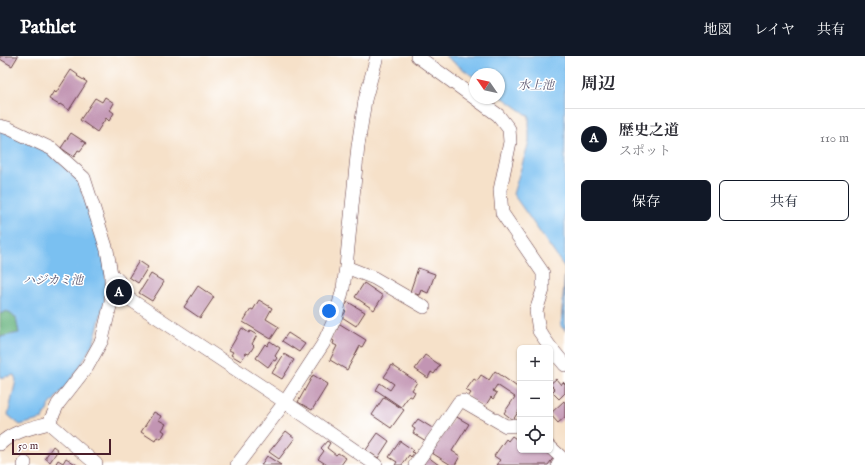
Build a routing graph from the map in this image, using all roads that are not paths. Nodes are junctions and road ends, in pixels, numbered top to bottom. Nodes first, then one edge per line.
1 (377, 56) edge
2 (417, 56) edge
3 (0, 126) edge
4 (346, 267) junction
5 (110, 274) junction
6 (128, 298) junction
7 (111, 302) junction
8 (424, 307) dead end
9 (565, 365) edge
10 (285, 402) junction
11 (49, 423) junction
12 (517, 425) edge
13 (0, 444) edge
14 (553, 450) edge
15 (96, 465) edge
16 (237, 465) edge
17 (376, 465) edge
18 (415, 465) edge
19 (558, 465) edge

1 - 4 street
2 - 9 street
3 - 5 street
4 - 8 street
4 - 10 street
5 - 6 street
5 - 7 street
6 - 7 street
6 - 10 street
7 - 11 street
10 - 16 street
10 - 17 street
11 - 13 street
11 - 15 street
12 - 18 street
14 - 19 street

